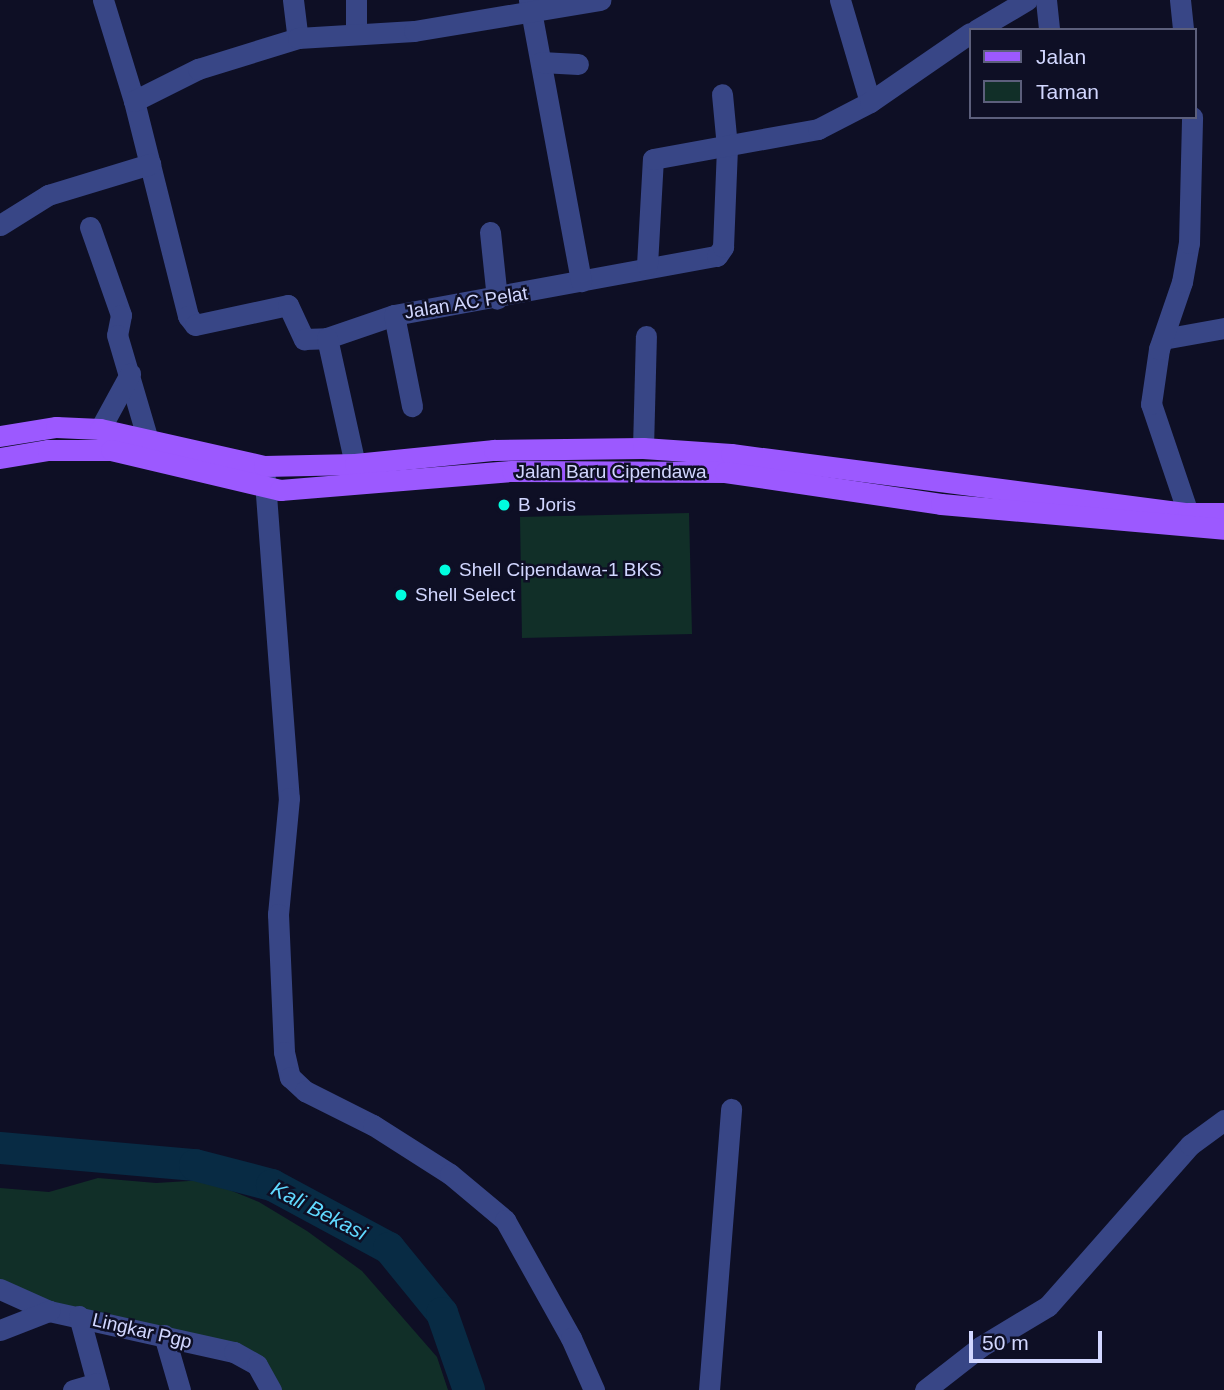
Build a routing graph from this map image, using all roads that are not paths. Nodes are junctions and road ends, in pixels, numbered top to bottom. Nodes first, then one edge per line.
1 (103, 0) edge
2 (293, 0) edge
3 (356, 0) edge
4 (600, 0) edge
5 (840, 0) edge
6 (1027, 0) edge
7 (1046, 0) edge
8 (1180, 0) edge
9 (530, 6) edge
10 (479, 9) edge
11 (979, 28) edge
12 (1049, 28) edge
13 (1184, 28) edge
14 (356, 32) junction
15 (968, 34) edge
16 (298, 38) junction
17 (541, 62) junction
18 (578, 64) dead end
19 (722, 94) dead end
20 (134, 101) junction
21 (870, 102) junction
22 (1192, 119) edge
23 (727, 147) junction
24 (150, 164) junction
25 (0, 225) edge
26 (90, 227) dead end
27 (490, 232) dead end
28 (648, 265) junction
29 (580, 281) junction
30 (497, 299) junction
31 (394, 315) junction
32 (1224, 328) edge
33 (646, 336) dead end
34 (327, 338) junction
35 (1163, 338) junction
36 (130, 374) junction
37 (412, 406) dead end
38 (100, 429) junction
39 (0, 436) edge
40 (148, 440) junction
41 (618, 448) junction
42 (643, 448) junction
43 (0, 458) edge
44 (355, 464) junction
45 (264, 466) junction
46 (620, 471) junction
47 (262, 489) junction
48 (1188, 513) junction
49 (1224, 513) edge
50 (1224, 529) edge
51 (731, 1110) dead end
52 (1224, 1120) edge
53 (0, 1289) edge
54 (49, 1311) junction
55 (79, 1316) junction
56 (0, 1330) edge
57 (164, 1335) junction
58 (98, 1387) edge
59 (73, 1390) edge
60 (180, 1390) edge
61 (271, 1390) edge
62 (594, 1390) edge
63 (709, 1390) edge
64 (925, 1390) edge

1 - 20 street
2 - 16 street
3 - 14 street
4 - 9 street
5 - 21 street
6 - 11 street
7 - 12 street
8 - 13 street
9 - 10 street
9 - 17 street
10 - 14 street
14 - 16 street
15 - 21 street
16 - 20 street
17 - 18 street
17 - 29 street
19 - 23 street
20 - 24 street
21 - 23 street
22 - 35 street
23 - 28 street, Jalan AC Pelat
23 - 28 street
24 - 25 street
24 - 34 street
26 - 36 street
27 - 30 street
28 - 29 street, Jalan AC Pelat
29 - 30 street, Jalan AC Pelat
30 - 31 street, Jalan AC Pelat
31 - 34 street, Jalan AC Pelat
31 - 37 street
32 - 35 street
33 - 42 street
34 - 44 street
35 - 48 street
36 - 38 street
36 - 40 street
38 - 39 main road, Jalan Baru Cipendawa
38 - 40 main road, Jalan Baru Cipendawa
40 - 45 main road, Jalan Baru Cipendawa
41 - 42 main road, Jalan Baru Cipendawa
41 - 44 main road, Jalan Baru Cipendawa
41 - 46 main road
42 - 48 main road, Jalan Baru Cipendawa
43 - 47 main road, Jalan Baru Cipendawa
44 - 45 main road, Jalan Baru Cipendawa
45 - 47 street
46 - 47 main road, Jalan Baru Cipendawa
46 - 50 main road, Jalan Baru Cipendawa
47 - 62 street
48 - 49 main road, Jalan Baru Cipendawa
51 - 63 street
52 - 64 street
53 - 54 street, Lingkar Pgp
54 - 55 street, Lingkar Pgp
54 - 56 street
55 - 57 street, Lingkar Pgp
55 - 58 street
57 - 60 street
57 - 61 street, Lingkar Pgp
58 - 59 street

